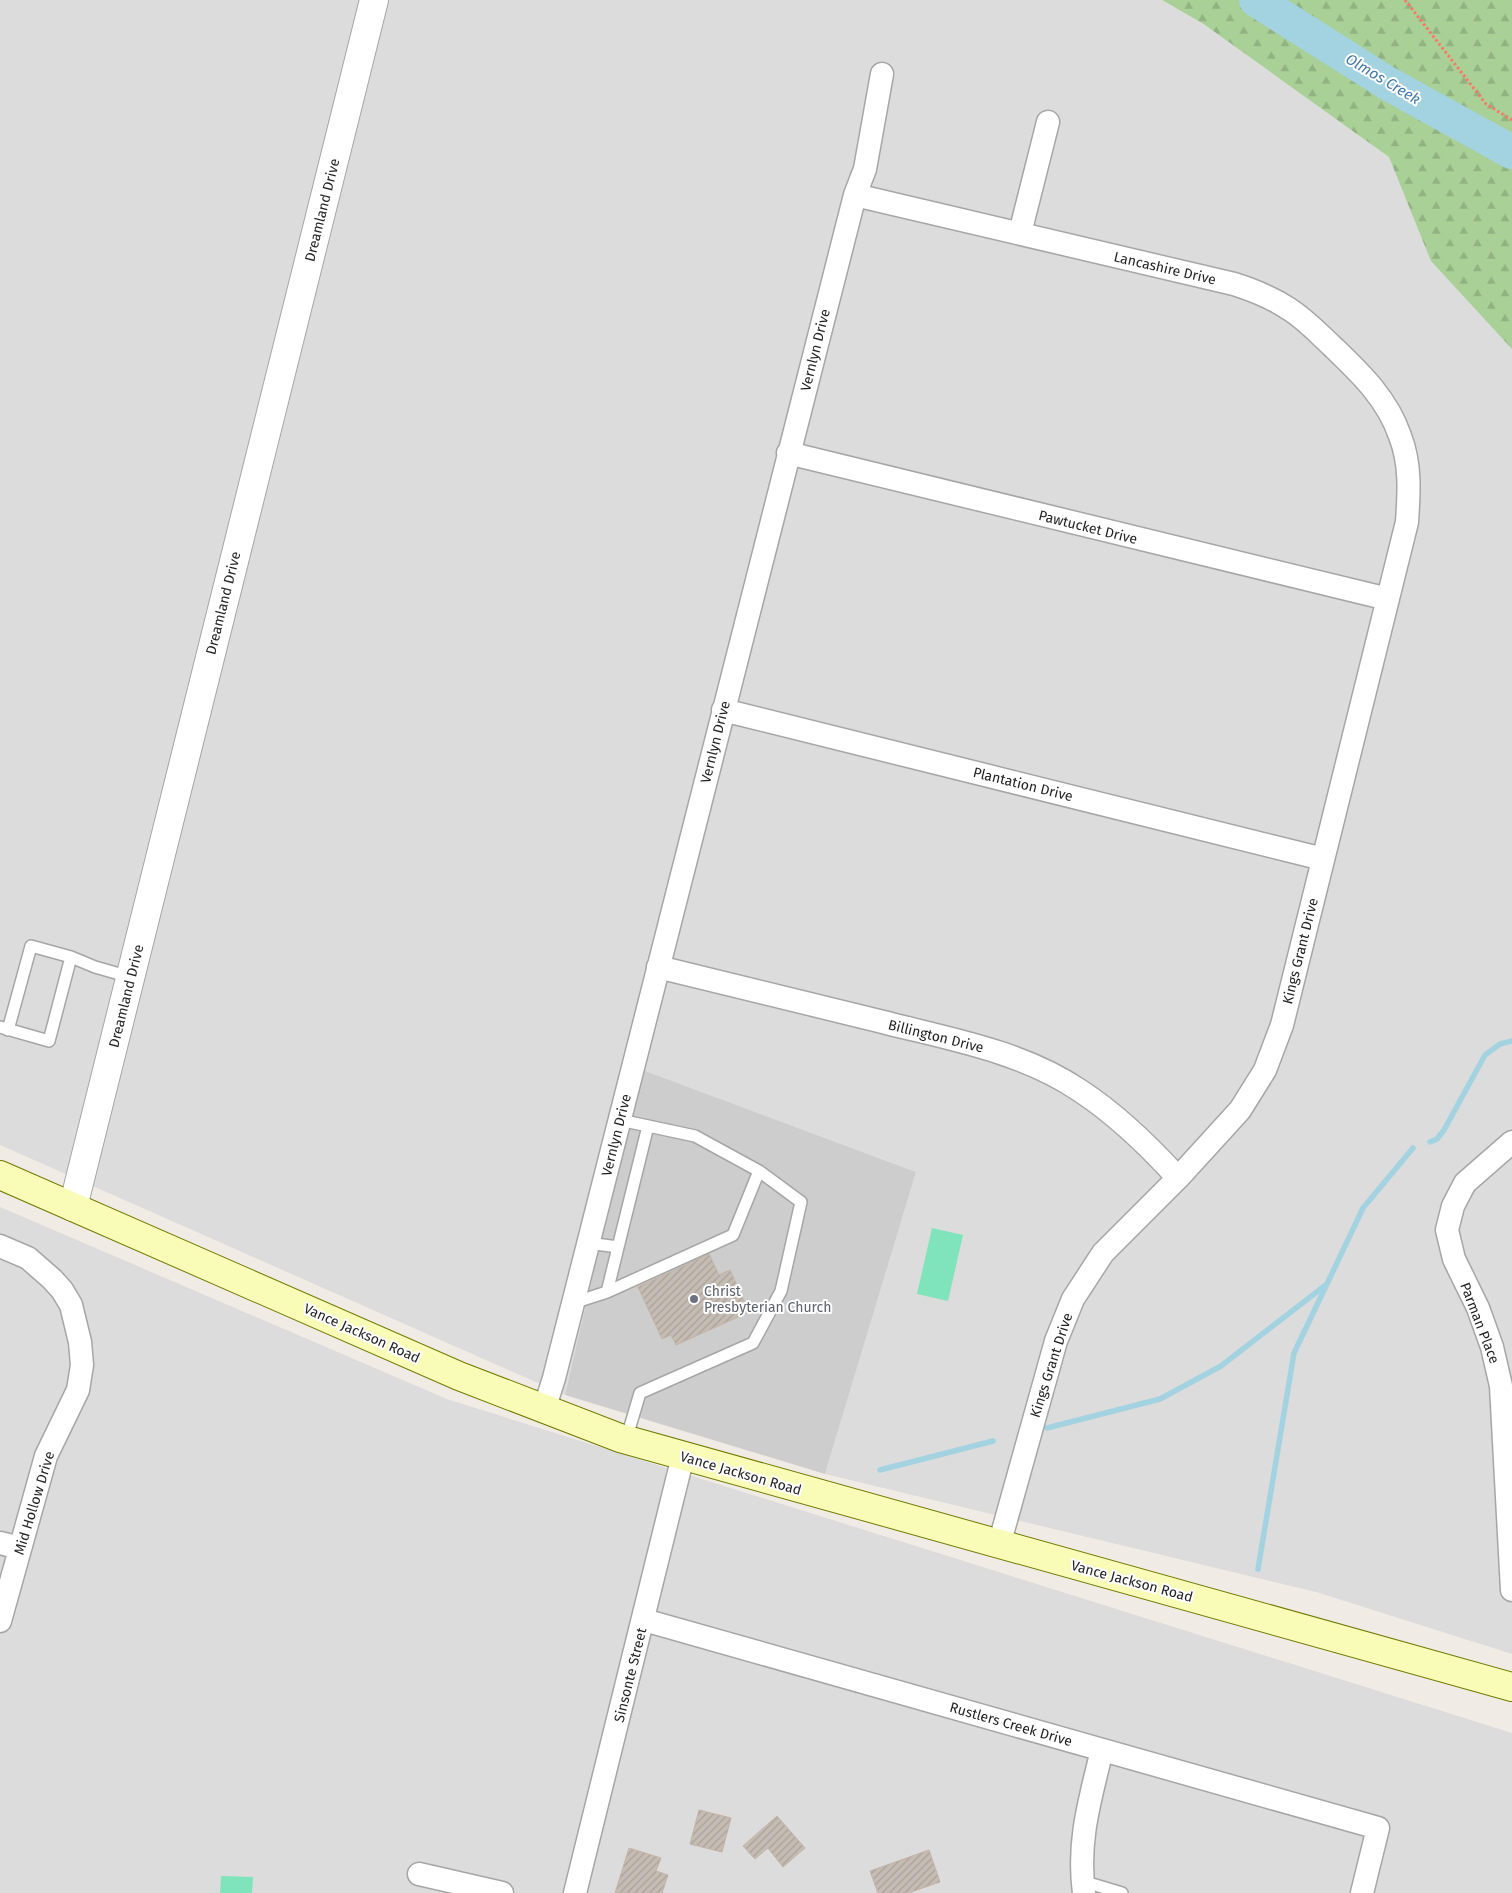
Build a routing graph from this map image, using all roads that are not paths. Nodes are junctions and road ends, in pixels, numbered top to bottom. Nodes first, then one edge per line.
1 (374, 0) edge
2 (882, 74) dead end
3 (1048, 122) dead end
4 (855, 195) junction
5 (1020, 233) junction
6 (1304, 319) joint
7 (788, 453) junction
8 (1388, 599) junction
9 (723, 710) junction
10 (1323, 859) junction
11 (71, 957) junction
12 (658, 967) junction
13 (130, 978) junction
14 (4, 1028) edge
15 (620, 1120) junction
16 (648, 1126) junction
17 (1512, 1142) edge
18 (759, 1171) junction
19 (0, 1176) edge
20 (1178, 1178) junction
21 (73, 1207) junction
22 (588, 1243) junction
23 (0, 1246) edge
24 (618, 1247) junction
25 (607, 1292) junction
26 (573, 1303) junction
27 (544, 1410) junction
28 (626, 1440) junction
29 (683, 1456) junction
30 (10, 1545) edge
31 (999, 1545) junction
32 (1512, 1590) edge
33 (644, 1620) junction
34 (0, 1621) edge
35 (1512, 1687) edge
36 (1102, 1750) junction
37 (419, 1874) dead end
38 (1083, 1887) edge
39 (502, 1893) edge
40 (575, 1893) edge
41 (1122, 1893) edge
42 (1362, 1893) edge

1 - 13 street, Dreamland Drive
2 - 4 street, Vernlyn Drive
3 - 5 street
4 - 5 street, Lancashire Drive
4 - 7 street, Vernlyn Drive
5 - 6 street, Lancashire Drive
6 - 8 street, Kings Grant Drive
7 - 8 street, Pawtucket Drive
7 - 9 street, Vernlyn Drive
8 - 10 street, Kings Grant Drive
9 - 10 street, Plantation Drive
9 - 12 street, Vernlyn Drive
10 - 20 street, Kings Grant Drive
11 - 13 lane
11 - 14 lane
11 - 14 lane
12 - 15 street, Vernlyn Drive
12 - 20 street, Billington Drive
13 - 21 street, Dreamland Drive
15 - 16 lane
15 - 22 street, Vernlyn Drive
16 - 18 lane
16 - 24 lane
17 - 32 street, Parman Place
18 - 25 lane
18 - 28 lane
19 - 21 main road, Vance Jackson Road
20 - 31 street, Kings Grant Drive
21 - 27 main road, Vance Jackson Road
22 - 24 lane
22 - 26 street, Vernlyn Drive
23 - 30 street, Mid Hollow Drive
24 - 25 lane
25 - 26 lane
26 - 27 street, Vernlyn Drive
27 - 28 main road, Vance Jackson Road
28 - 29 main road, Vance Jackson Road
29 - 31 main road, Vance Jackson Road
29 - 33 street, Sinsonte Street
30 - 34 street, Mid Hollow Drive
31 - 35 main road, Vance Jackson Road
33 - 36 street, Rustlers Creek Drive
33 - 40 street, Sinsonte Street
36 - 38 street
36 - 42 street, Rustlers Creek Drive
37 - 39 street
38 - 41 lane

